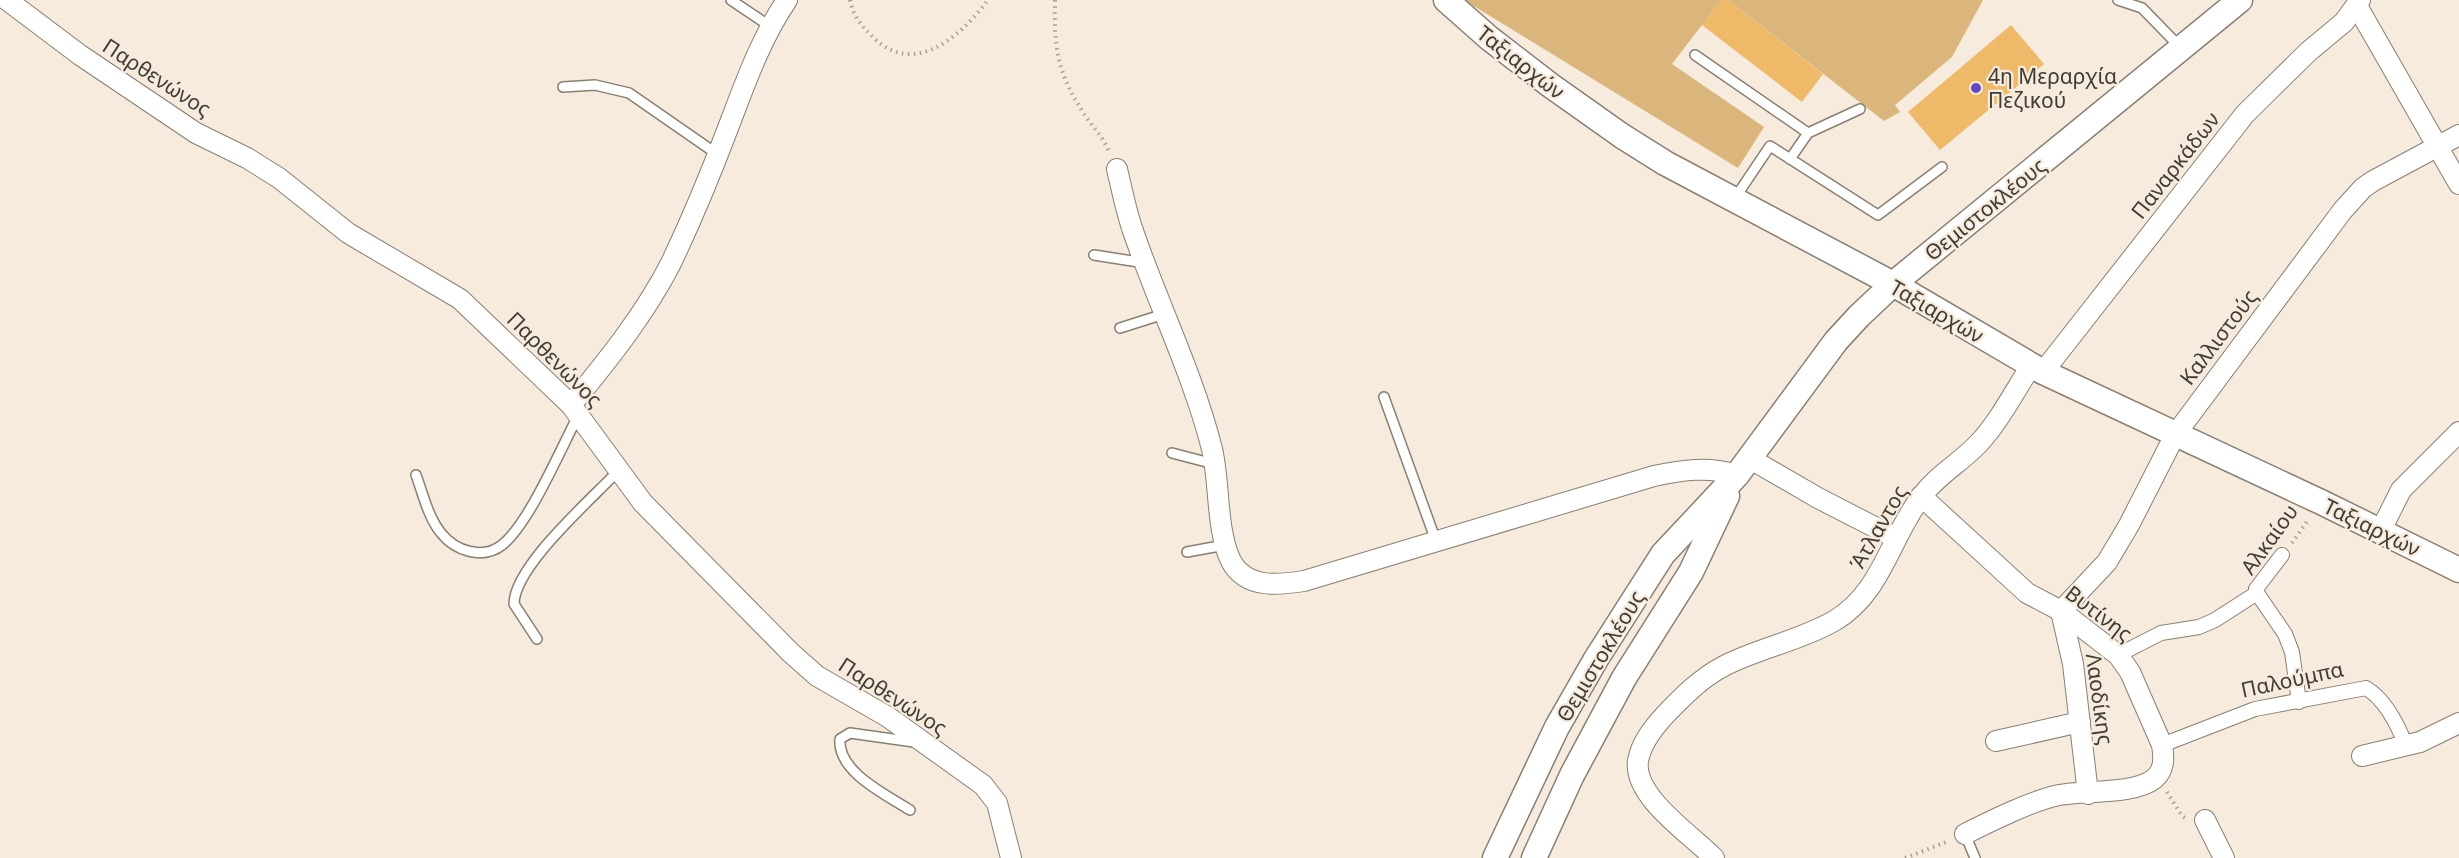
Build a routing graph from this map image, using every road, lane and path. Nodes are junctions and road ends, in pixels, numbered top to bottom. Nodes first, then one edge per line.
1 (7, 0) edge
2 (730, 0) edge
3 (787, 0) edge
4 (850, 0) edge
5 (988, 0) edge
6 (1055, 0) edge
7 (1446, 0) edge
8 (2118, 0) edge
9 (2240, 0) edge
10 (2358, 3) edge
11 (771, 27) junction
12 (2182, 49) junction
13 (1695, 54) dead end
14 (563, 87) dead end
15 (1860, 109) dead end
16 (1808, 133) junction
17 (2459, 135) edge
18 (2437, 148) junction
19 (717, 154) junction
20 (1790, 159) junction
21 (1942, 167) dead end
22 (1117, 170) joint
23 (2459, 184) edge
24 (1734, 200) junction
25 (1094, 255) dead end
26 (1145, 263) junction
27 (1893, 284) junction
28 (1164, 314) junction
29 (1120, 328) dead end
30 (2037, 369) junction
31 (1384, 397) dead end
32 (575, 409) junction
33 (2459, 432) edge
34 (2175, 435) junction
35 (1172, 453) dead end
36 (1214, 464) junction
37 (1743, 466) junction
38 (621, 469) junction
39 (416, 475) dead end
40 (1921, 496) junction
41 (2321, 502) junction
42 (2380, 532) junction
43 (1896, 538) junction
44 (1436, 541) junction
45 (1227, 544) junction
46 (1187, 552) dead end
47 (2282, 555) joint
48 (2459, 570) edge
49 (2257, 593) junction
50 (2061, 612) junction
51 (537, 639) dead end
52 (2118, 655) junction
53 (2299, 702) junction
54 (2080, 722) junction
55 (2459, 723) edge
56 (1996, 741) dead end
57 (925, 743) junction
58 (2162, 745) junction
59 (2406, 746) junction
60 (2362, 756) dead end
61 (2160, 771) junction
62 (2088, 794) junction
63 (910, 810) dead end
64 (2205, 820) joint
65 (1965, 834) junction
66 (1011, 858) edge
67 (1495, 858) edge
68 (1534, 858) edge
69 (1714, 858) edge
70 (1905, 858) edge
71 (1975, 858) edge
72 (2224, 858) edge

1 - 32 street, Παρθενώνος
2 - 11 lane
3 - 11 street
4 - 5 path
6 - 22 path
7 - 24 street, Ταξιαρχών
8 - 12 lane
9 - 12 street, Θεμιστοκλέους
10 - 18 street
10 - 30 street, Παναρκάδων
11 - 19 street
12 - 27 street, Θεμιστοκλέους
13 - 16 lane
14 - 19 lane
15 - 16 lane
16 - 20 lane
17 - 18 street, Καλλιστούς
18 - 23 street
18 - 34 street, Καλλιστούς
19 - 32 street
20 - 21 lane
20 - 24 lane
22 - 26 street
24 - 27 street, Ταξιαρχών
25 - 26 lane
26 - 28 street
27 - 30 street, Ταξιαρχών
27 - 37 street, Θεμιστοκλέους
28 - 29 lane
28 - 36 street
30 - 34 street, Ταξιαρχών
30 - 40 street, Άτλαντος
31 - 44 lane
32 - 38 street, Παρθενώνος
32 - 39 lane
33 - 42 street
34 - 41 street, Ταξιαρχών
34 - 50 street, Καλλιστούς
35 - 36 lane
36 - 45 street
37 - 43 street
37 - 44 street
37 - 67 street, Θεμιστοκλέους
37 - 68 street, Θεμιστοκλέους
38 - 51 lane
38 - 57 street, Παρθενώνος
40 - 43 street, Άτλαντος
40 - 50 street, Βυτίνης
41 - 42 street, Ταξιαρχών
41 - 47 path, Αλκαίου
42 - 48 street, Ταξιαρχών
43 - 69 street, Άτλαντος
44 - 45 street
45 - 46 lane
47 - 49 street, Αλκαίου
49 - 52 street, Αλκαίου
49 - 53 street
50 - 52 street, Βυτίνης
50 - 54 street, Λαοδίκης
52 - 58 street, Βυτίνης
53 - 58 street, Παλούμπα
53 - 59 street, Παλούμπα
54 - 56 street
54 - 62 street, Λαοδίκης
55 - 59 street
57 - 63 lane
57 - 66 street, Παρθενώνος
58 - 61 street, Βυτίνης
59 - 60 street
61 - 62 street
61 - 64 path
62 - 65 street
64 - 72 street
65 - 70 path
65 - 71 lane

